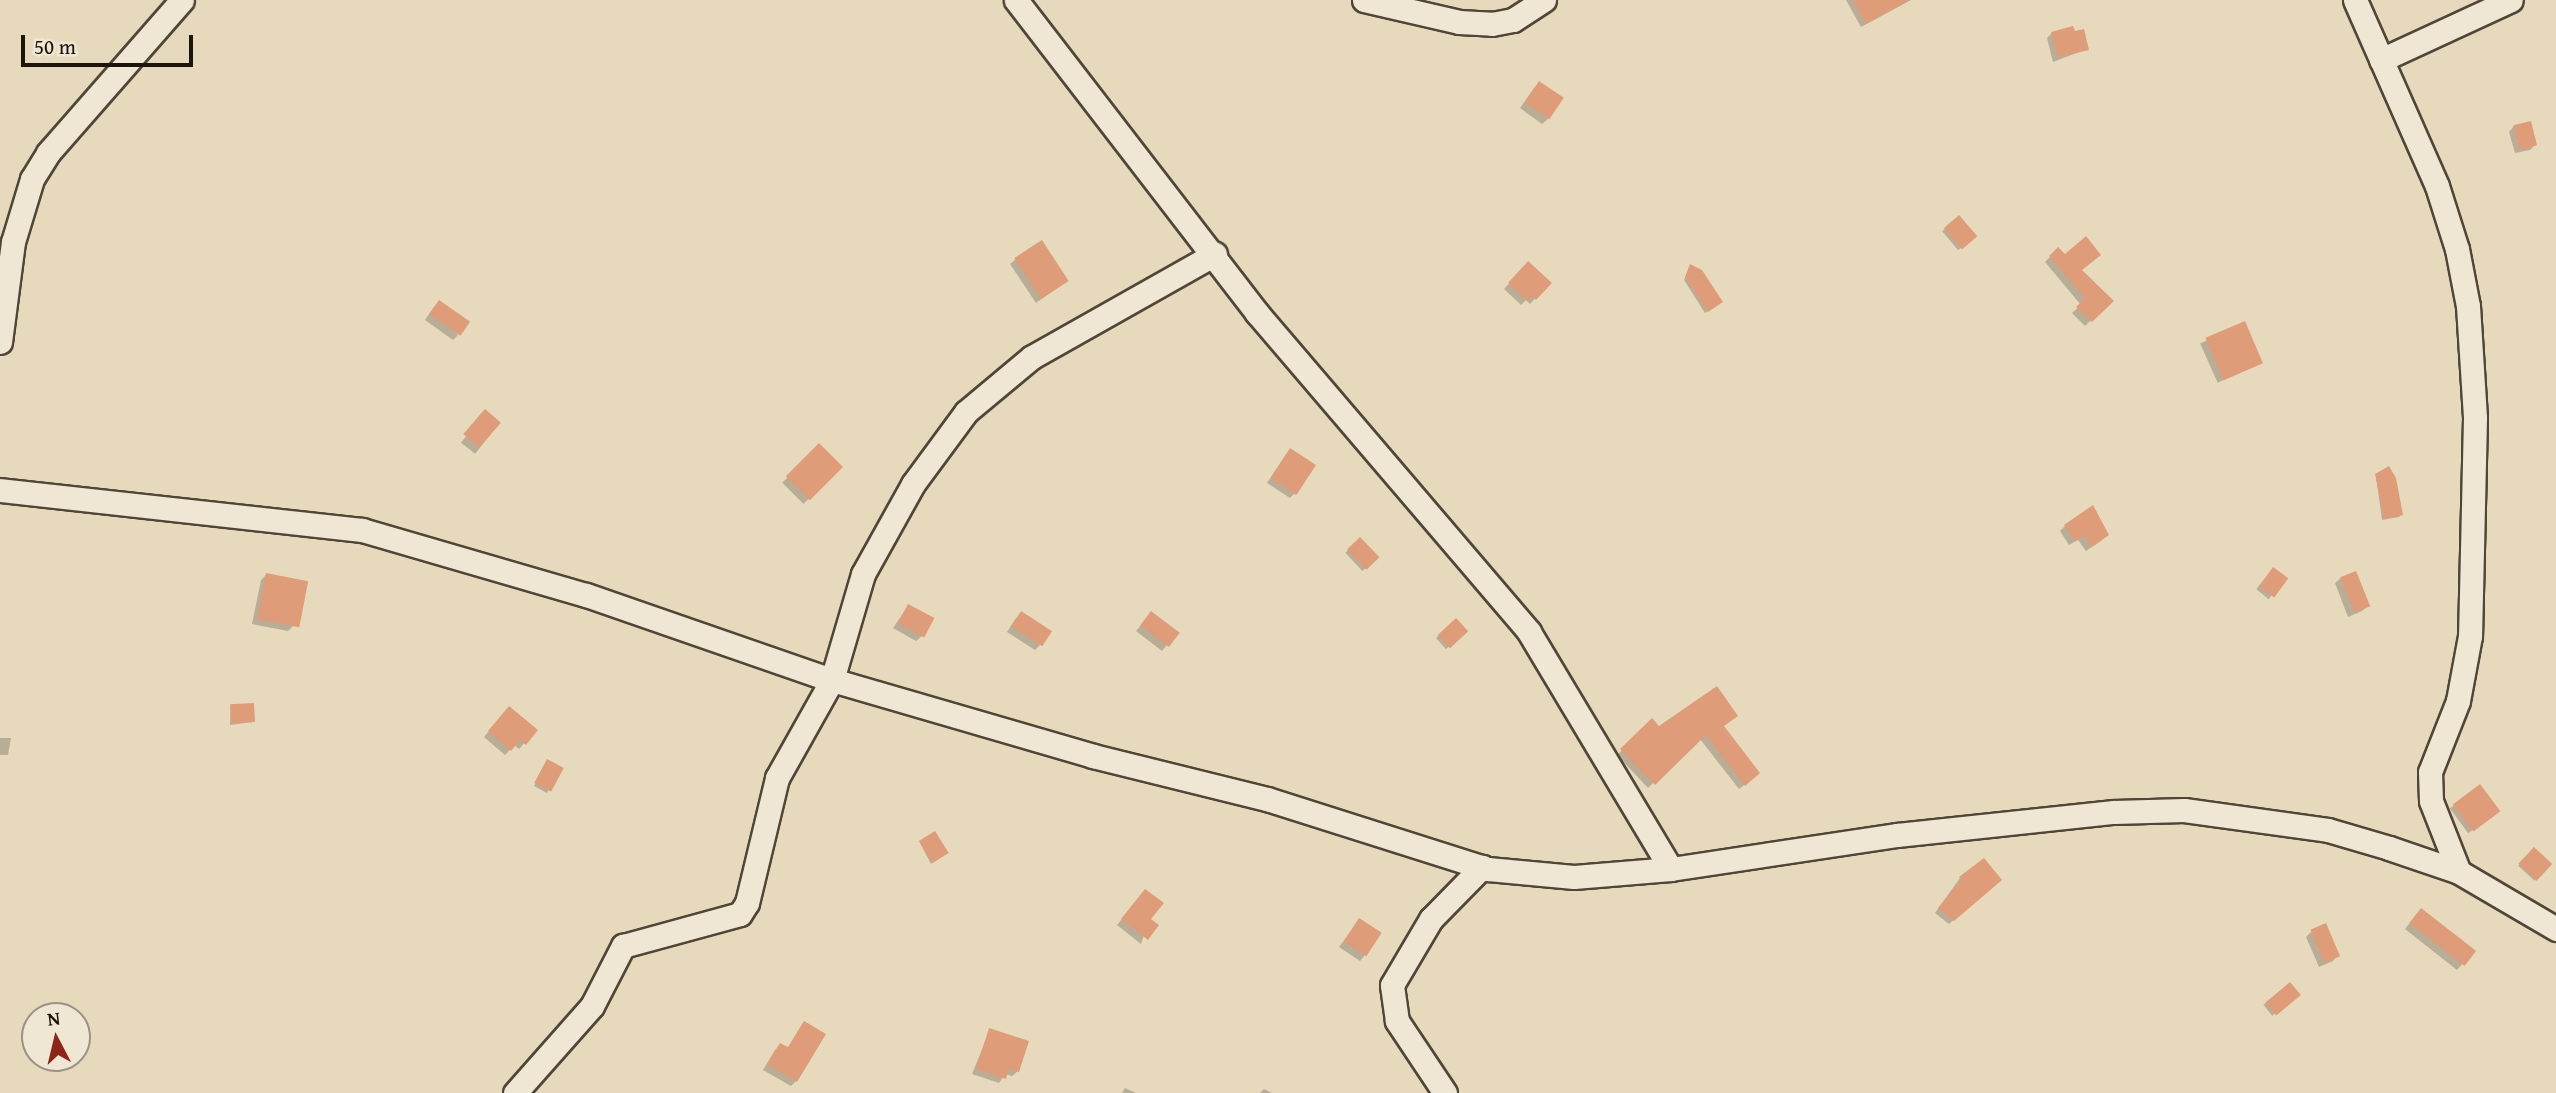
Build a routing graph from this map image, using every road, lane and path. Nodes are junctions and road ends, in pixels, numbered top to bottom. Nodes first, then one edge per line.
1 (183, 0) edge
2 (1016, 0) edge
3 (1364, 0) edge
4 (1544, 0) edge
5 (2355, 0) edge
6 (2511, 0) edge
7 (2381, 60) junction
8 (1215, 254) junction
9 (0, 342) edge
10 (0, 489) edge
11 (832, 680) junction
12 (1482, 867) junction
13 (1671, 869) junction
14 (2459, 872) junction
15 (2556, 929) edge
16 (515, 1093) edge
17 (1445, 1093) edge

1 - 9 street
2 - 8 street
3 - 4 street
5 - 7 street
6 - 7 street
7 - 14 street
8 - 11 street
8 - 13 street
10 - 11 street
11 - 12 street
11 - 16 street
12 - 13 street
12 - 17 street
13 - 14 street
14 - 15 street

